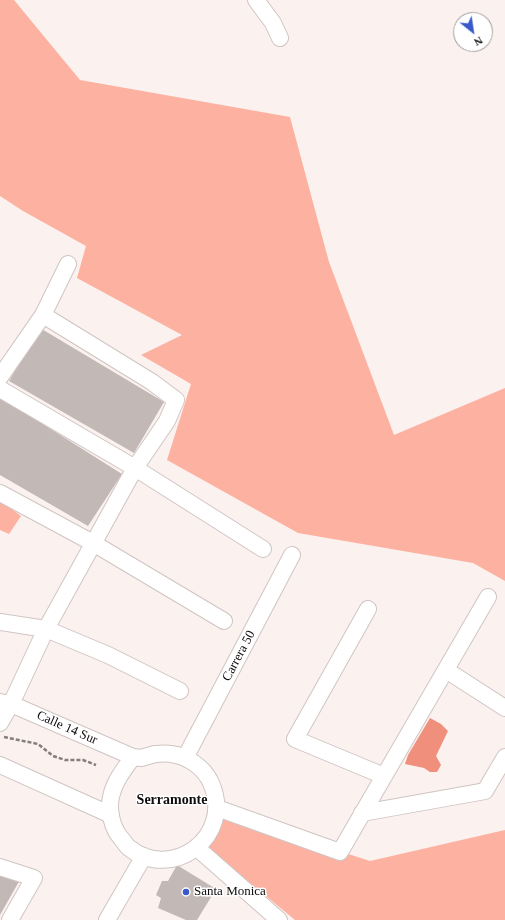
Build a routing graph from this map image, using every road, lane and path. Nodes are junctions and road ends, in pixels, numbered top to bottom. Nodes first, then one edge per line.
1 (256, 0) edge
2 (280, 38) dead end
3 (68, 264) dead end
4 (43, 315) junction
5 (0, 377) edge
6 (0, 389) edge
7 (135, 468) junction
8 (0, 493) edge
9 (94, 543) junction
10 (263, 548) dead end
11 (292, 555) dead end
12 (488, 597) dead end
13 (368, 609) dead end
14 (224, 621) dead end
15 (0, 622) edge
16 (46, 629) junction
17 (446, 670) junction
18 (180, 691) dead end
19 (5, 703) edge
20 (505, 708) edge
21 (2, 730) edge
22 (133, 757) junction
23 (505, 757) edge
24 (185, 758) junction
25 (0, 765) edge
26 (96, 765) dead end
27 (384, 776) junction
28 (217, 808) junction
29 (362, 813) junction
30 (111, 815) junction
31 (196, 848) junction
32 (144, 856) junction
33 (0, 867) edge
34 (10, 920) edge
35 (107, 920) edge
36 (280, 920) edge

1 - 2 street
3 - 4 street
4 - 5 street
4 - 7 street
6 - 7 street
7 - 9 street
7 - 10 street
8 - 9 street
9 - 14 street
9 - 16 street
11 - 24 street, Carrera 50
12 - 17 street
13 - 27 street
15 - 16 street
16 - 18 street
16 - 19 street
17 - 20 street
17 - 27 street
19 - 21 street
19 - 22 street, Calle 14 Sur
21 - 26 path
22 - 24 street
22 - 30 street
23 - 29 street
24 - 28 street
25 - 30 street
27 - 29 street
28 - 29 street
28 - 31 street
30 - 32 street
31 - 32 street
31 - 36 street
32 - 35 street
33 - 34 street

